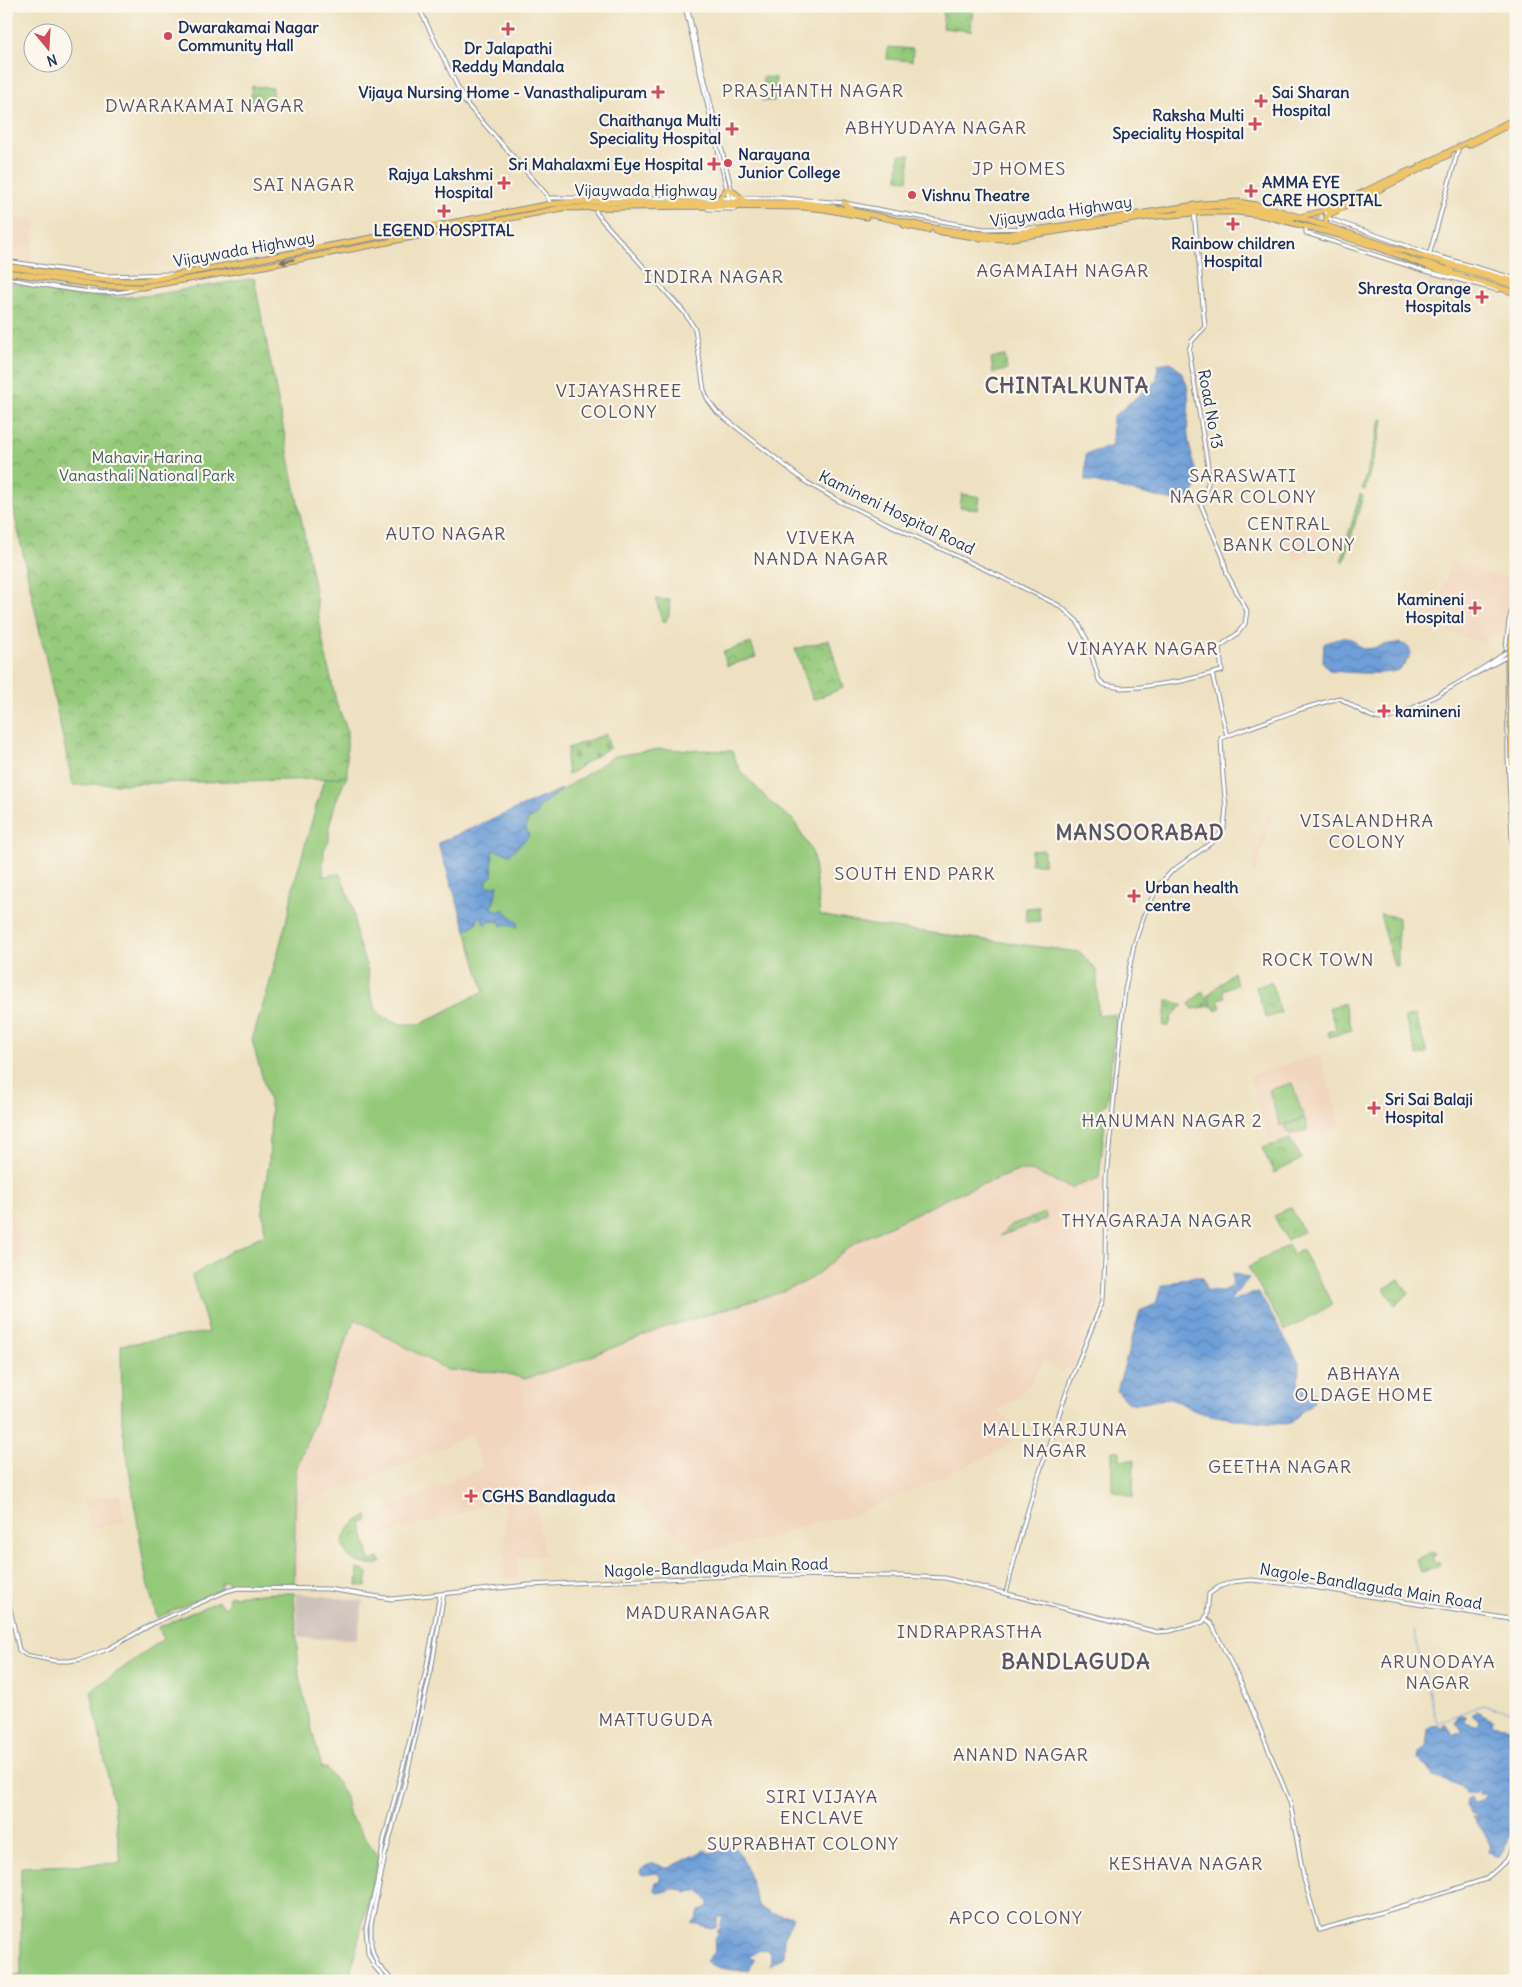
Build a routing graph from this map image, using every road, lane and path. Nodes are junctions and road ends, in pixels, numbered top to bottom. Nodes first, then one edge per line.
1 (418, 6) edge
2 (686, 6) edge
3 (1516, 121) edge
4 (1469, 145) joint
5 (1458, 150) junction
6 (1432, 164) joint
7 (729, 189) junction
8 (740, 199) junction
9 (719, 200) junction
10 (732, 200) junction
11 (550, 201) junction
12 (748, 202) junction
13 (844, 203) junction
14 (686, 204) junction
15 (596, 207) junction
16 (854, 211) junction
17 (1327, 212) junction
18 (1194, 213) junction
19 (903, 214) junction
20 (1178, 214) junction
21 (1127, 218) junction
22 (1296, 218) junction
23 (881, 219) junction
24 (901, 221) junction
25 (1325, 225) junction
26 (1308, 226) junction
27 (1045, 228) junction
28 (1429, 256) junction
29 (6, 261) edge
30 (1444, 262) junction
31 (1420, 263) junction
32 (6, 266) edge
33 (1428, 269) junction
34 (6, 272) edge
35 (174, 275) junction
36 (6, 278) edge
37 (1516, 280) edge
38 (1516, 286) edge
39 (140, 287) junction
40 (1516, 293) edge
41 (1516, 594) edge
42 (1516, 607) edge
43 (1516, 639) edge
44 (1516, 645) edge
45 (1506, 648) junction
46 (1506, 652) junction
47 (1508, 656) junction
48 (1516, 657) edge
49 (1479, 671) junction
50 (1212, 674) junction
51 (1516, 715) edge
52 (1227, 736) junction
53 (1516, 858) edge
54 (1516, 918) edge
55 (6, 1590) edge
56 (442, 1593) junction
57 (1006, 1593) junction
58 (1206, 1619) junction
59 (1516, 1620) edge
60 (1516, 1841) edge
61 (387, 1981) edge
62 (393, 1981) edge

1 - 11 street
2 - 7 street
3 - 4 highway
3 - 17 main road
4 - 5 main road
5 - 6 main road
5 - 28 street
6 - 17 highway
7 - 8 highway
7 - 9 highway
7 - 10 street
8 - 10 street
8 - 12 highway
8 - 13 street
9 - 10 highway, Vijaywada Highway
9 - 11 street
9 - 14 highway, Vijaywada Highway
10 - 12 highway, Vijaywada Highway
11 - 14 highway, Vijaywada Highway
11 - 35 highway, Vijaywada Highway
12 - 16 highway, Vijaywada Highway
13 - 16 highway
13 - 19 street
14 - 15 highway, Vijaywada Highway
14 - 23 highway, Vijaywada Highway
15 -> 39 highway, Vijaywada Highway
15 - 50 street, Kamineni Hospital Road
16 - 23 highway, Vijaywada Highway
17 - 22 main road
17 - 25 main road
17 - 28 street
18 - 20 highway, Vijaywada Highway
18 - 26 highway, Vijaywada Highway
18 - 50 street, Road No 13
19 - 24 highway
19 - 27 street
20 - 21 highway, Vijaywada Highway
20 - 22 highway
21 - 22 highway, Vijaywada Highway
21 - 23 highway, Vijaywada Highway
21 - 27 highway, Vijaywada Highway
22 - 25 highway, Vijaywada Highway
23 - 24 highway, Vijaywada Highway
24 - 27 highway, Vijaywada Highway
25 - 28 highway, Vijaywada Highway
26 - 31 highway, Vijaywada Highway
26 - 33 street
28 - 30 highway, Vijaywada Highway
28 - 37 street
29 - 35 street
30 - 37 highway
30 - 38 main road, Vijaywada Highway
31 - 33 highway, Vijaywada Highway
31 - 40 main road, Vijaywada Highway
32 - 35 highway, Vijaywada Highway
33 - 40 highway, Vijaywada Highway
34 - 39 highway, Vijaywada Highway
36 - 39 street
41 - 45 street
42 - 53 highway, bridge
43 - 51 highway, bridge
44 - 45 street
45 - 46 street
46 - 47 street
46 - 49 street
47 - 48 street
47 - 49 street
47 - 54 street
49 - 52 street
50 - 52 street
52 - 57 street
55 - 56 street, Nagole-Bandlaguda Main Road
56 - 57 street, Nagole-Bandlaguda Main Road
56 - 61 street
56 - 62 street
57 - 58 street, Nagole-Bandlaguda Main Road
58 - 59 street, Nagole-Bandlaguda Main Road
58 - 60 street

